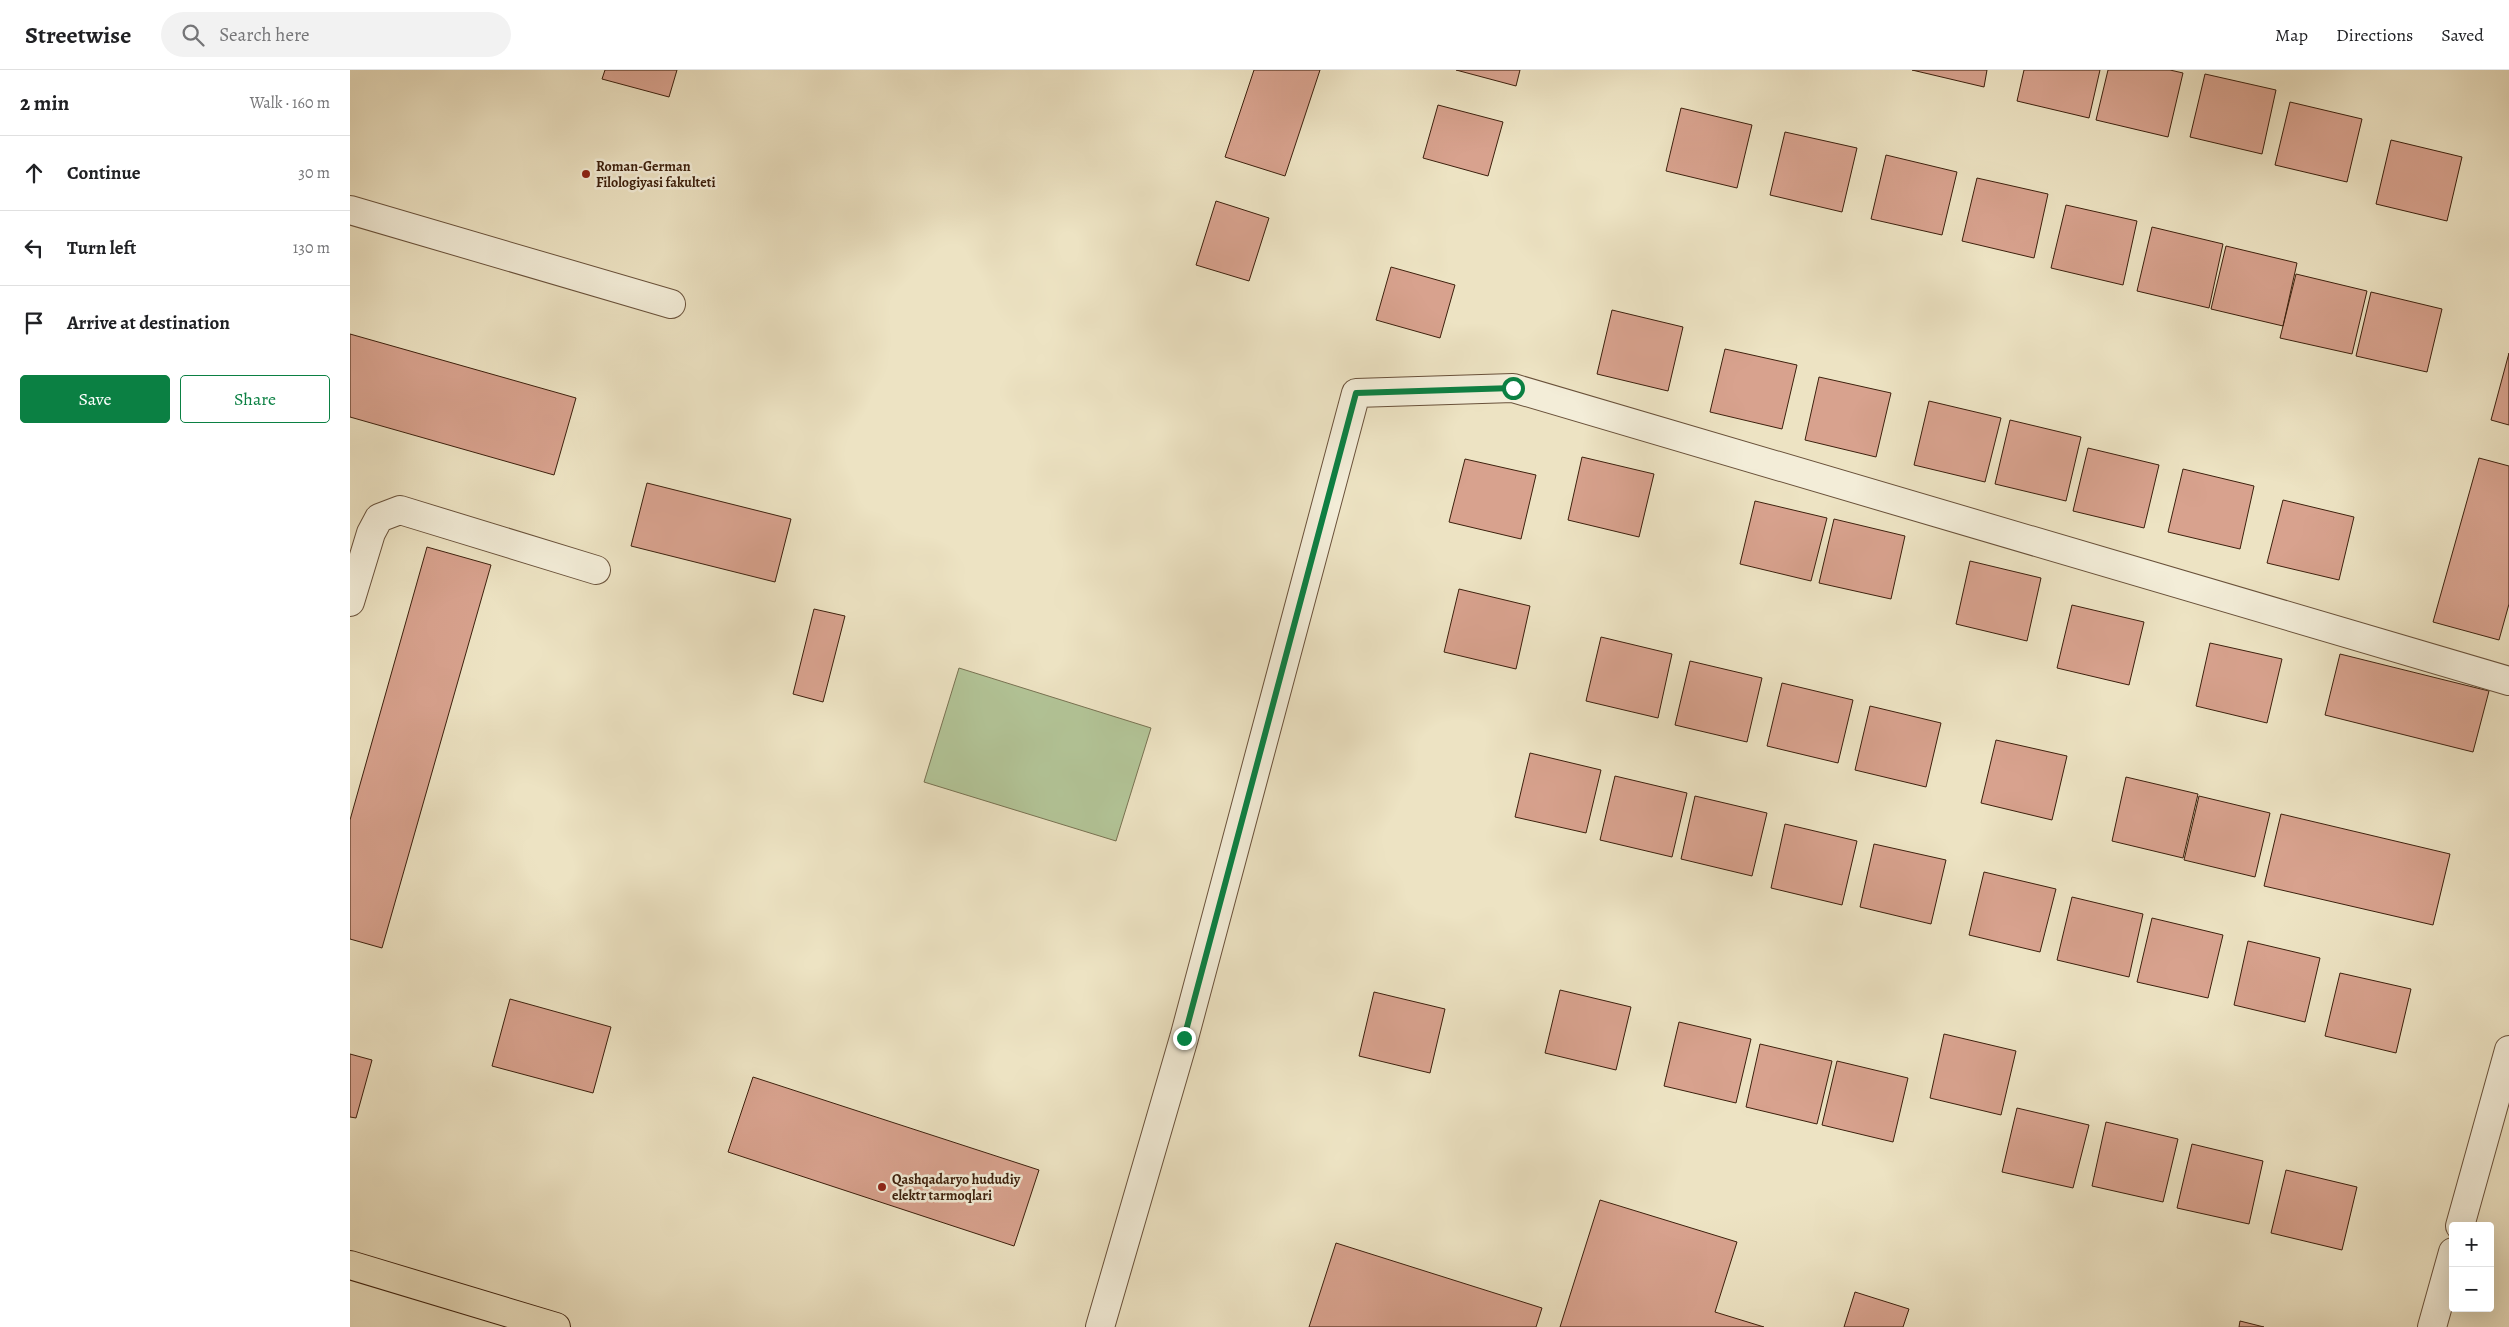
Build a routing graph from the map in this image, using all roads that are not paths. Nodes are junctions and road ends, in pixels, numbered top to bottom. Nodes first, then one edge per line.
1 (350, 210) edge
2 (670, 304) dead end
3 (596, 570) dead end
4 (350, 602) edge
5 (2509, 681) edge
6 (2509, 1050) edge
7 (2461, 1222) edge
8 (350, 1265) edge
9 (2449, 1266) edge
10 (556, 1327) edge
11 (1100, 1327) edge
12 (2432, 1327) edge

1 - 2 street
3 - 4 street
5 - 11 street
6 - 7 street
8 - 10 main road
9 - 12 street

